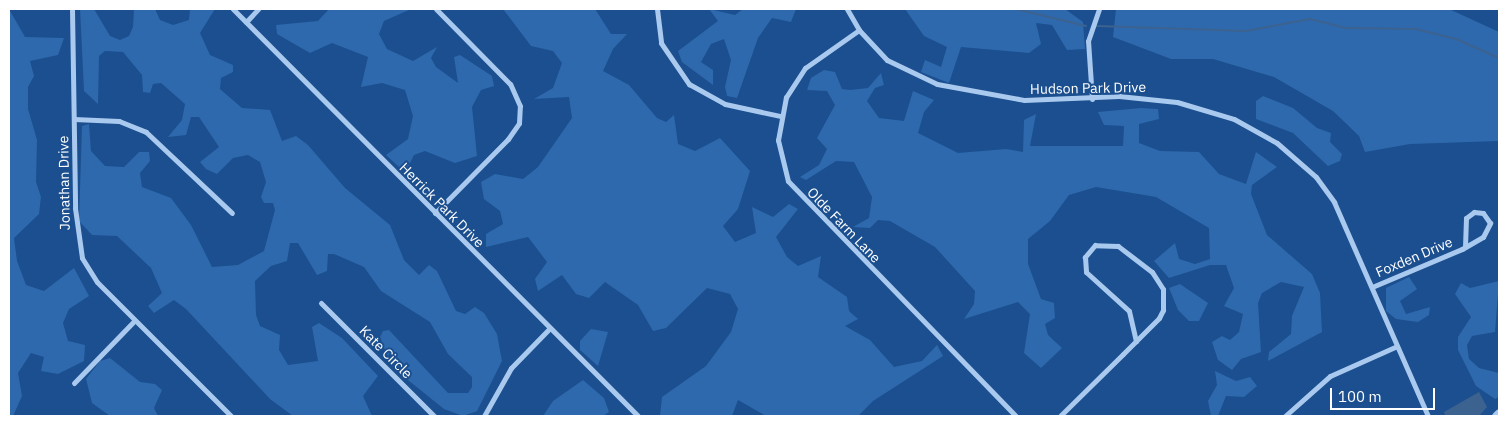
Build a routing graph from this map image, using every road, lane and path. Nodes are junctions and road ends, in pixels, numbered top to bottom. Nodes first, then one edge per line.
1 (72, 9) edge
2 (232, 9) edge
3 (258, 9) edge
4 (436, 9) edge
5 (657, 9) edge
6 (847, 9) edge
7 (1099, 9) edge
8 (246, 22) junction
9 (859, 30) junction
10 (1092, 99) junction
11 (780, 116) junction
12 (74, 119) junction
13 (232, 213) dead end
14 (435, 213) junction
15 (1465, 247) junction
16 (1372, 287) junction
17 (321, 303) dead end
18 (134, 321) junction
19 (549, 328) junction
20 (1136, 340) junction
21 (1397, 346) junction
22 (74, 383) dead end
23 (1499, 413) edge
24 (231, 416) edge
25 (434, 416) edge
26 (484, 416) edge
27 (638, 416) edge
28 (1016, 416) edge
29 (1060, 416) edge
30 (1285, 416) edge
31 (1428, 416) edge
32 (1496, 416) edge

1 - 12 street, Jonathan Drive
2 - 8 street, Herrick Park Drive
3 - 8 street
4 - 14 street
5 - 11 street
6 - 9 street, Hudson Park Drive
7 - 10 street
8 - 14 street, Herrick Park Drive
9 - 10 street, Hudson Park Drive
9 - 11 street, Olde Farm Lane
10 - 16 street, Hudson Park Drive
11 - 28 street, Olde Farm Lane
12 - 13 street
12 - 18 street, Jonathan Drive
14 - 19 street, Herrick Park Drive
15 - 15 street, Foxden Drive
15 - 16 street, Foxden Drive
16 - 21 street, Hudson Park Drive
17 - 25 street, Kate Circle
18 - 22 street
18 - 24 street, Jonathan Drive
19 - 26 street
19 - 27 street, Herrick Park Drive
20 - 20 street
20 - 29 street
21 - 30 street
21 - 31 street, Hudson Park Drive
23 - 32 street

